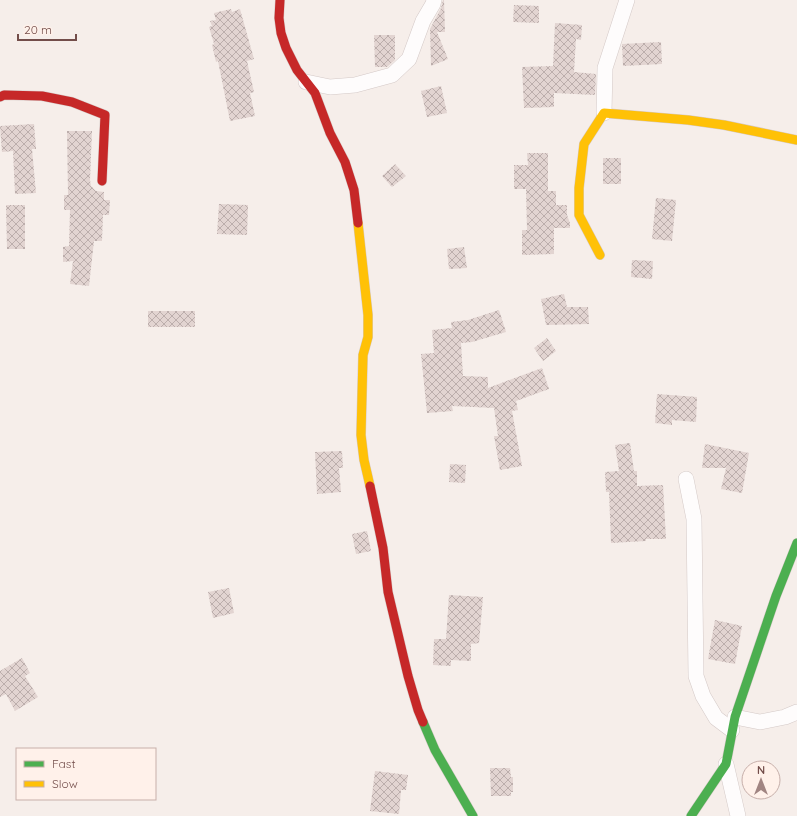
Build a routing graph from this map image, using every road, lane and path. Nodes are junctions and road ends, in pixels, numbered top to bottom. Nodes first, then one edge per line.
1 (280, 0) edge
2 (434, 0) edge
3 (628, 0) edge
4 (306, 82) junction
5 (0, 97) edge
6 (604, 113) junction
7 (797, 140) edge
8 (102, 181) dead end
9 (600, 255) dead end
10 (686, 479) dead end
11 (797, 543) edge
12 (797, 712) edge
13 (734, 724) junction
14 (726, 764) junction
15 (473, 816) edge
16 (691, 816) edge
17 (738, 816) edge

1 - 4 street
2 - 4 street
3 - 6 street
4 - 15 street
5 - 8 street
6 - 7 street
6 - 9 street
10 - 13 street
11 - 13 street
12 - 13 street
13 - 14 street
14 - 16 street
14 - 17 street

